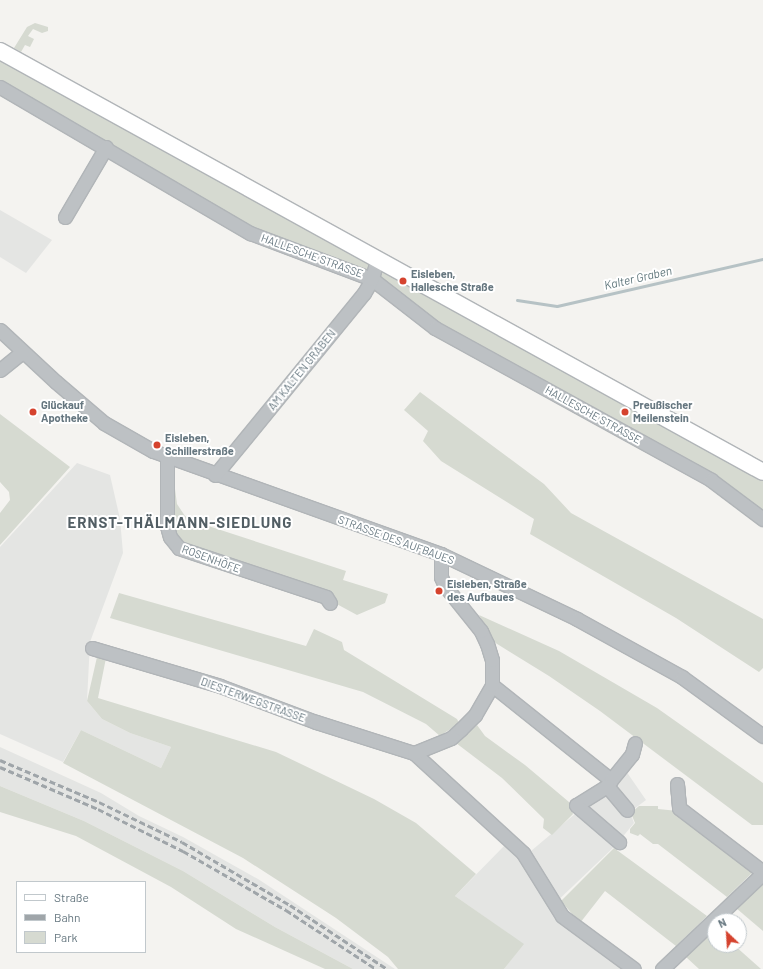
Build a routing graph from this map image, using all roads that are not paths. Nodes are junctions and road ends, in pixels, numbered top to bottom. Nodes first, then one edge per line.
1 (0, 51) edge
2 (0, 86) edge
3 (106, 147) junction
4 (65, 217) dead end
5 (377, 258) junction
6 (372, 279) junction
7 (0, 330) edge
8 (22, 352) junction
9 (0, 370) edge
10 (167, 457) junction
11 (763, 472) edge
12 (215, 475) junction
13 (763, 520) edge
14 (441, 554) junction
15 (330, 603) dead end
16 (92, 648) dead end
17 (492, 685) junction
18 (763, 736) edge
19 (635, 743) dead end
20 (414, 753) junction
21 (609, 783) junction
22 (678, 784) dead end
23 (627, 810) dead end
24 (619, 842) dead end
25 (763, 873) edge
26 (634, 969) edge
27 (662, 969) edge

1 - 5 main road, HALLESCHE STRASSE
2 - 3 street, HALLESCHE STRASSE
3 - 4 street
3 - 6 street, HALLESCHE STRASSE
5 - 6 street, AM KALTEN GRABEN
5 - 11 main road, HALLESCHE STRASSE
6 - 12 street, AM KALTEN GRABEN
6 - 13 street, HALLESCHE STRASSE
7 - 8 street, STRASSE DES AUFBAUES
8 - 9 street
8 - 10 street, STRASSE DES AUFBAUES
10 - 12 street, STRASSE DES AUFBAUES
10 - 15 street, ROSENHÖFE
12 - 14 street, STRASSE DES AUFBAUES
14 - 17 street
14 - 18 street, STRASSE DES AUFBAUES
16 - 20 street, DIESTERWEGSTRASSE
17 - 20 street
17 - 21 street
19 - 21 street
20 - 26 street, DIESTERWEGSTRASSE
21 - 23 street
21 - 24 street
22 - 25 street
25 - 27 street

